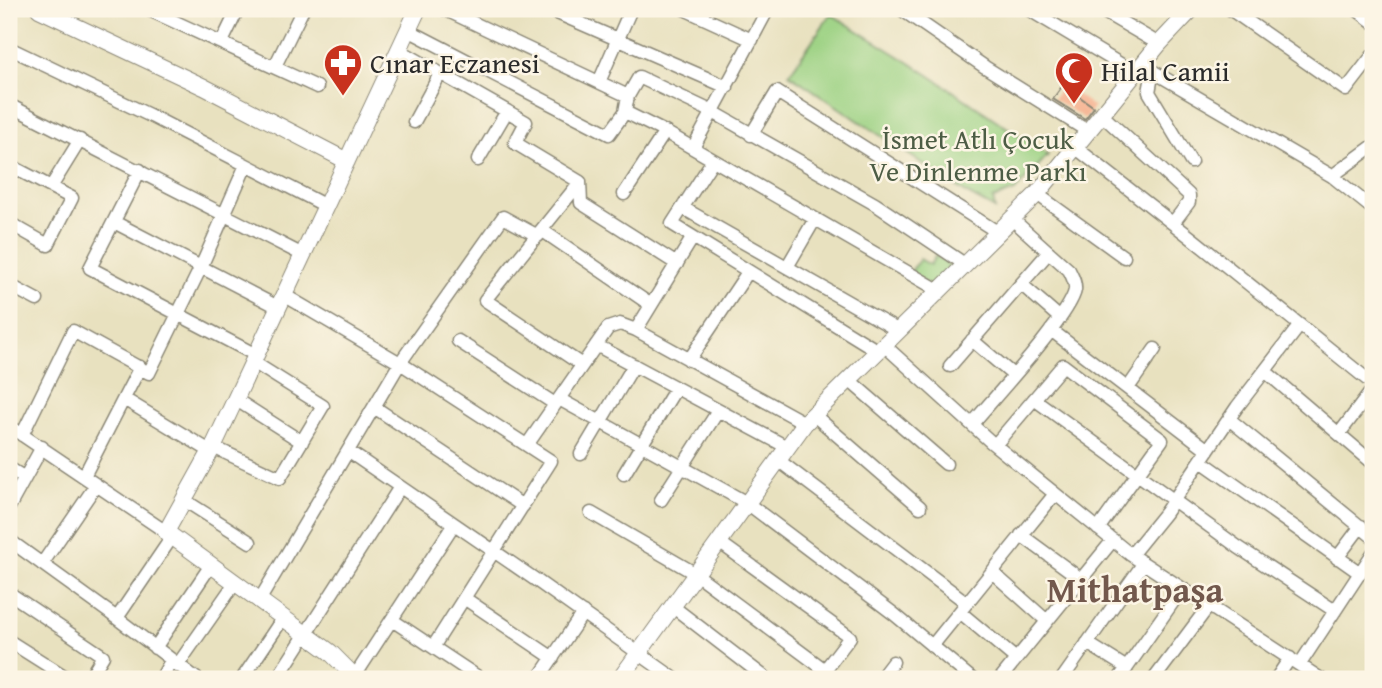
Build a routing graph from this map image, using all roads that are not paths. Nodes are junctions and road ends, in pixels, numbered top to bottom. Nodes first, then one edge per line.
1 (39, 9) edge
2 (147, 9) edge
3 (238, 9) edge
4 (303, 9) edge
5 (418, 9) edge
6 (444, 9) edge
7 (548, 9) edge
8 (631, 9) edge
9 (684, 9) edge
10 (768, 9) edge
11 (901, 9) edge
12 (1028, 9) edge
13 (1099, 9) edge
14 (1230, 9) edge
15 (1356, 9) edge
16 (1188, 10) edge
17 (166, 13) edge
18 (1373, 22) edge
19 (408, 30) junction
20 (617, 40) junction
21 (752, 40) junction
22 (222, 43) junction
23 (1159, 44) junction
24 (9, 48) edge
25 (399, 50) junction
26 (1373, 55) edge
27 (275, 66) junction
28 (1144, 70) junction
29 (440, 74) junction
30 (599, 82) junction
31 (317, 87) dead end
32 (727, 87) junction
33 (628, 96) junction
34 (9, 104) edge
35 (507, 111) junction
36 (625, 112) junction
37 (713, 112) junction
38 (1102, 115) junction
39 (414, 122) dead end
40 (665, 132) junction
41 (1089, 132) junction
42 (751, 135) junction
43 (80, 140) junction
44 (1373, 146) edge
45 (1075, 147) junction
46 (693, 148) junction
47 (478, 160) dead end
48 (713, 160) junction
49 (346, 162) junction
50 (1191, 162) dead end
51 (9, 165) edge
52 (246, 165) junction
53 (140, 170) junction
54 (1332, 176) junction
55 (580, 182) junction
56 (51, 187) junction
57 (624, 194) dead end
58 (1037, 194) junction
59 (326, 206) junction
60 (682, 208) junction
61 (1373, 209) edge
62 (224, 214) junction
63 (816, 219) junction
64 (1012, 219) junction
65 (114, 222) junction
66 (9, 223) edge
67 (1173, 223) junction
68 (999, 233) junction
69 (541, 234) junction
70 (693, 237) junction
71 (1049, 252) junction
72 (303, 255) junction
73 (1124, 257) dead end
74 (677, 264) junction
75 (966, 265) junction
76 (201, 267) junction
77 (787, 267) junction
78 (748, 272) junction
79 (1021, 284) junction
80 (9, 285) edge
81 (940, 291) junction
82 (37, 300) dead end
83 (281, 301) junction
84 (651, 305) junction
85 (177, 314) junction
86 (1060, 318) junction
87 (1300, 325) junction
88 (636, 330) junction
89 (1051, 330) junction
90 (899, 331) junction
91 (972, 340) junction
92 (458, 341) dead end
93 (596, 345) junction
94 (881, 348) junction
95 (1155, 349) dead end
96 (254, 358) junction
97 (689, 360) junction
98 (400, 363) junction
99 (582, 365) junction
100 (634, 365) junction
101 (950, 366) dead end
102 (140, 367) junction
103 (1265, 371) junction
104 (1013, 375) junction
105 (849, 380) junction
106 (1373, 386) edge
107 (676, 388) junction
108 (1128, 388) junction
109 (124, 399) junction
110 (235, 399) junction
111 (1034, 399) junction
112 (557, 401) junction
113 (373, 407) junction
114 (718, 411) junction
115 (809, 419) junction
116 (1229, 419) junction
117 (601, 421) junction
118 (972, 424) junction
119 (9, 426) edge
120 (1339, 434) junction
121 (22, 435) junction
122 (302, 442) junction
123 (644, 444) junction
124 (527, 445) junction
125 (995, 445) junction
126 (41, 447) junction
127 (211, 449) junction
128 (348, 451) junction
129 (581, 454) dead end
130 (783, 454) junction
131 (1204, 455) junction
132 (1373, 463) edge
133 (946, 464) dead end
134 (683, 467) junction
135 (9, 468) edge
136 (624, 474) dead end
137 (1138, 474) junction
138 (84, 476) junction
139 (25, 478) junction
140 (96, 485) junction
141 (400, 487) junction
142 (1055, 494) junction
143 (184, 500) junction
144 (661, 500) dead end
145 (1174, 501) junction
146 (747, 503) junction
147 (523, 506) junction
148 (9, 507) edge
149 (920, 507) dead end
150 (591, 513) dead end
151 (454, 524) junction
152 (1361, 526) junction
153 (1098, 528) junction
154 (169, 534) junction
155 (1021, 536) junction
156 (1373, 537) edge
157 (1113, 540) junction
158 (9, 541) edge
159 (250, 542) dead end
160 (719, 542) junction
161 (494, 551) junction
162 (1373, 553) edge
163 (1131, 555) junction
164 (1337, 558) junction
165 (42, 564) junction
166 (1143, 564) junction
167 (211, 565) junction
168 (992, 572) junction
169 (1360, 573) junction
170 (696, 574) junction
171 (1081, 579) junction
172 (235, 583) junction
173 (1182, 589) junction
174 (9, 593) edge
175 (464, 598) junction
176 (259, 601) junction
177 (672, 607) junction
178 (1208, 607) junction
179 (963, 608) junction
180 (1335, 611) junction
181 (583, 613) junction
182 (117, 618) junction
183 (283, 618) junction
184 (392, 620) junction
185 (1047, 621) junction
186 (307, 635) junction
187 (9, 641) edge
188 (1087, 643) junction
189 (932, 646) junction
190 (433, 647) junction
191 (155, 648) junction
192 (639, 652) junction
193 (552, 658) junction
194 (1016, 659) junction
195 (1295, 661) junction
196 (893, 662) dead end
197 (174, 664) junction
198 (1127, 668) junction
199 (821, 675) edge
200 (355, 678) edge
201 (476, 678) edge
202 (69, 679) edge
203 (89, 679) edge
204 (161, 679) edge
205 (197, 679) edge
206 (242, 679) edge
207 (277, 679) edge
208 (538, 679) edge
209 (620, 679) edge
210 (675, 679) edge
211 (767, 679) edge
212 (880, 679) edge
213 (972, 679) edge
214 (1000, 679) edge
215 (1062, 679) edge
216 (1119, 679) edge
217 (1154, 679) edge
218 (1276, 679) edge
219 (1321, 679) edge

1 - 49 street
2 - 17 street
3 - 22 street
4 - 27 street
5 - 19 street
6 - 30 street
7 - 20 street
8 - 20 street
9 - 21 street
10 - 21 street
11 - 41 street
12 - 28 street
13 - 23 street
14 - 26 street
15 - 18 street
16 - 23 street
17 - 22 street
19 - 25 street
19 - 36 street
20 - 30 street
20 - 32 street
21 - 32 street
22 - 27 street
23 - 28 street
24 - 52 street
25 - 29 street
25 - 49 street
27 - 31 street
28 - 38 street
28 - 50 street
28 - 54 street
29 - 35 street
29 - 39 street
30 - 33 street
32 - 37 street
33 - 36 street
33 - 37 street
34 - 43 street
35 - 47 street
35 - 55 street
36 - 40 street
37 - 42 street
37 - 46 street
38 - 41 street
38 - 67 street
40 - 46 street
40 - 57 street
41 - 45 street
42 - 68 street
42 - 75 street
43 - 53 street
43 - 56 street
44 - 54 street
45 - 58 street
45 - 67 street
46 - 48 street
48 - 60 street
48 - 63 street
49 - 59 street
51 - 56 street
52 - 59 street
52 - 62 street
53 - 62 street
53 - 65 street
54 - 61 street
55 - 69 street
55 - 74 street
56 - 66 street
58 - 64 street
58 - 73 street
59 - 72 street
60 - 70 street
60 - 77 street
62 - 72 street
62 - 76 street
63 - 77 street
63 - 81 street
64 - 68 street
64 - 71 street
65 - 76 street
65 - 85 street
67 - 87 street
68 - 75 street
69 - 84 street
69 - 98 street
69 - 99 street
70 - 74 street
70 - 78 street
71 - 79 street
71 - 86 street
72 - 83 street
74 - 84 street
75 - 81 street
76 - 83 street
76 - 85 street
77 - 90 street
78 - 94 street
78 - 97 street
79 - 86 street
79 - 91 street
80 - 82 street
81 - 90 street
83 - 96 street
83 - 98 street
84 - 88 street
85 - 96 street
85 - 102 street
86 - 89 street
87 - 103 street
87 - 106 street
88 - 93 street
88 - 97 street
89 - 104 street
89 - 108 street
90 - 94 street
91 - 101 street
91 - 104 street
92 - 112 street
93 - 99 street
93 - 100 street
94 - 105 street
94 - 118 street
95 - 108 street
96 - 110 street
96 - 122 street
97 - 115 street
98 - 113 street
98 - 124 street
99 - 112 street
100 - 107 street
100 - 117 street
102 - 109 street
102 - 121 street
103 - 116 street
103 - 120 street
104 - 118 street
105 - 115 street
105 - 133 street
106 - 120 street
107 - 114 street
107 - 123 street
108 - 131 street
109 - 127 street
109 - 138 street
110 - 122 street
110 - 127 street
111 - 125 street
111 - 137 street
111 - 137 street
112 - 117 street
112 - 124 street
113 - 128 street
113 - 147 street
114 - 130 street
114 - 134 street
115 - 130 street
115 - 149 street
116 - 131 street
116 - 152 street
117 - 123 street
117 - 129 street
118 - 125 street
119 - 121 street
120 - 132 street
121 - 126 street
122 - 127 street
123 - 134 street
123 - 136 street
124 - 147 street
125 - 142 street
126 - 138 street
126 - 139 street
127 - 143 street
128 - 141 street
128 - 176 street
130 - 146 street
130 - 179 street
131 - 145 street
131 - 164 street
134 - 144 street
134 - 146 street
135 - 139 street
137 - 145 street
137 - 153 street
138 - 140 street
139 - 148 street
140 - 154 street
140 - 165 street
141 - 151 street
141 - 186 street
142 - 153 street
142 - 155 street
143 - 154 street
143 - 159 street
145 - 163 street
145 - 180 street
146 - 160 street
146 - 189 street
147 - 161 street
150 - 170 street
151 - 161 street
151 - 184 street
152 - 156 street
152 - 164 street
153 - 157 street
154 - 167 street
154 - 182 street
155 - 168 street
155 - 171 street
157 - 163 street
157 - 171 street
158 - 165 street
160 - 170 street
160 - 199 street
161 - 175 street
161 - 181 street
162 - 169 street
163 - 166 street
164 - 169 street
165 - 182 street
166 - 173 street
166 - 188 street
167 - 172 street
167 - 191 street
168 - 179 street
168 - 185 street
169 - 180 street
170 - 177 street
170 - 199 street
171 - 185 street
172 - 176 street
172 - 197 street
173 - 178 street
173 - 198 street
174 - 203 street
175 - 190 street
175 - 193 street
176 - 183 street
177 - 192 street
177 - 211 street
178 - 195 street
178 - 217 street
179 - 189 street
179 - 194 street
180 - 195 street
181 - 192 street
181 - 193 street
182 - 191 street
183 - 186 street
183 - 206 street
184 - 190 street
184 - 200 street
185 - 194 street
186 - 200 street
186 - 207 street
187 - 202 street
188 - 198 street
188 - 215 street
189 - 213 street
190 - 201 street
191 - 197 street
192 - 209 street
192 - 210 street
193 - 208 street
194 - 214 street
195 - 218 street
195 - 219 street
196 - 212 street
197 - 204 street
197 - 205 street
198 - 216 street

